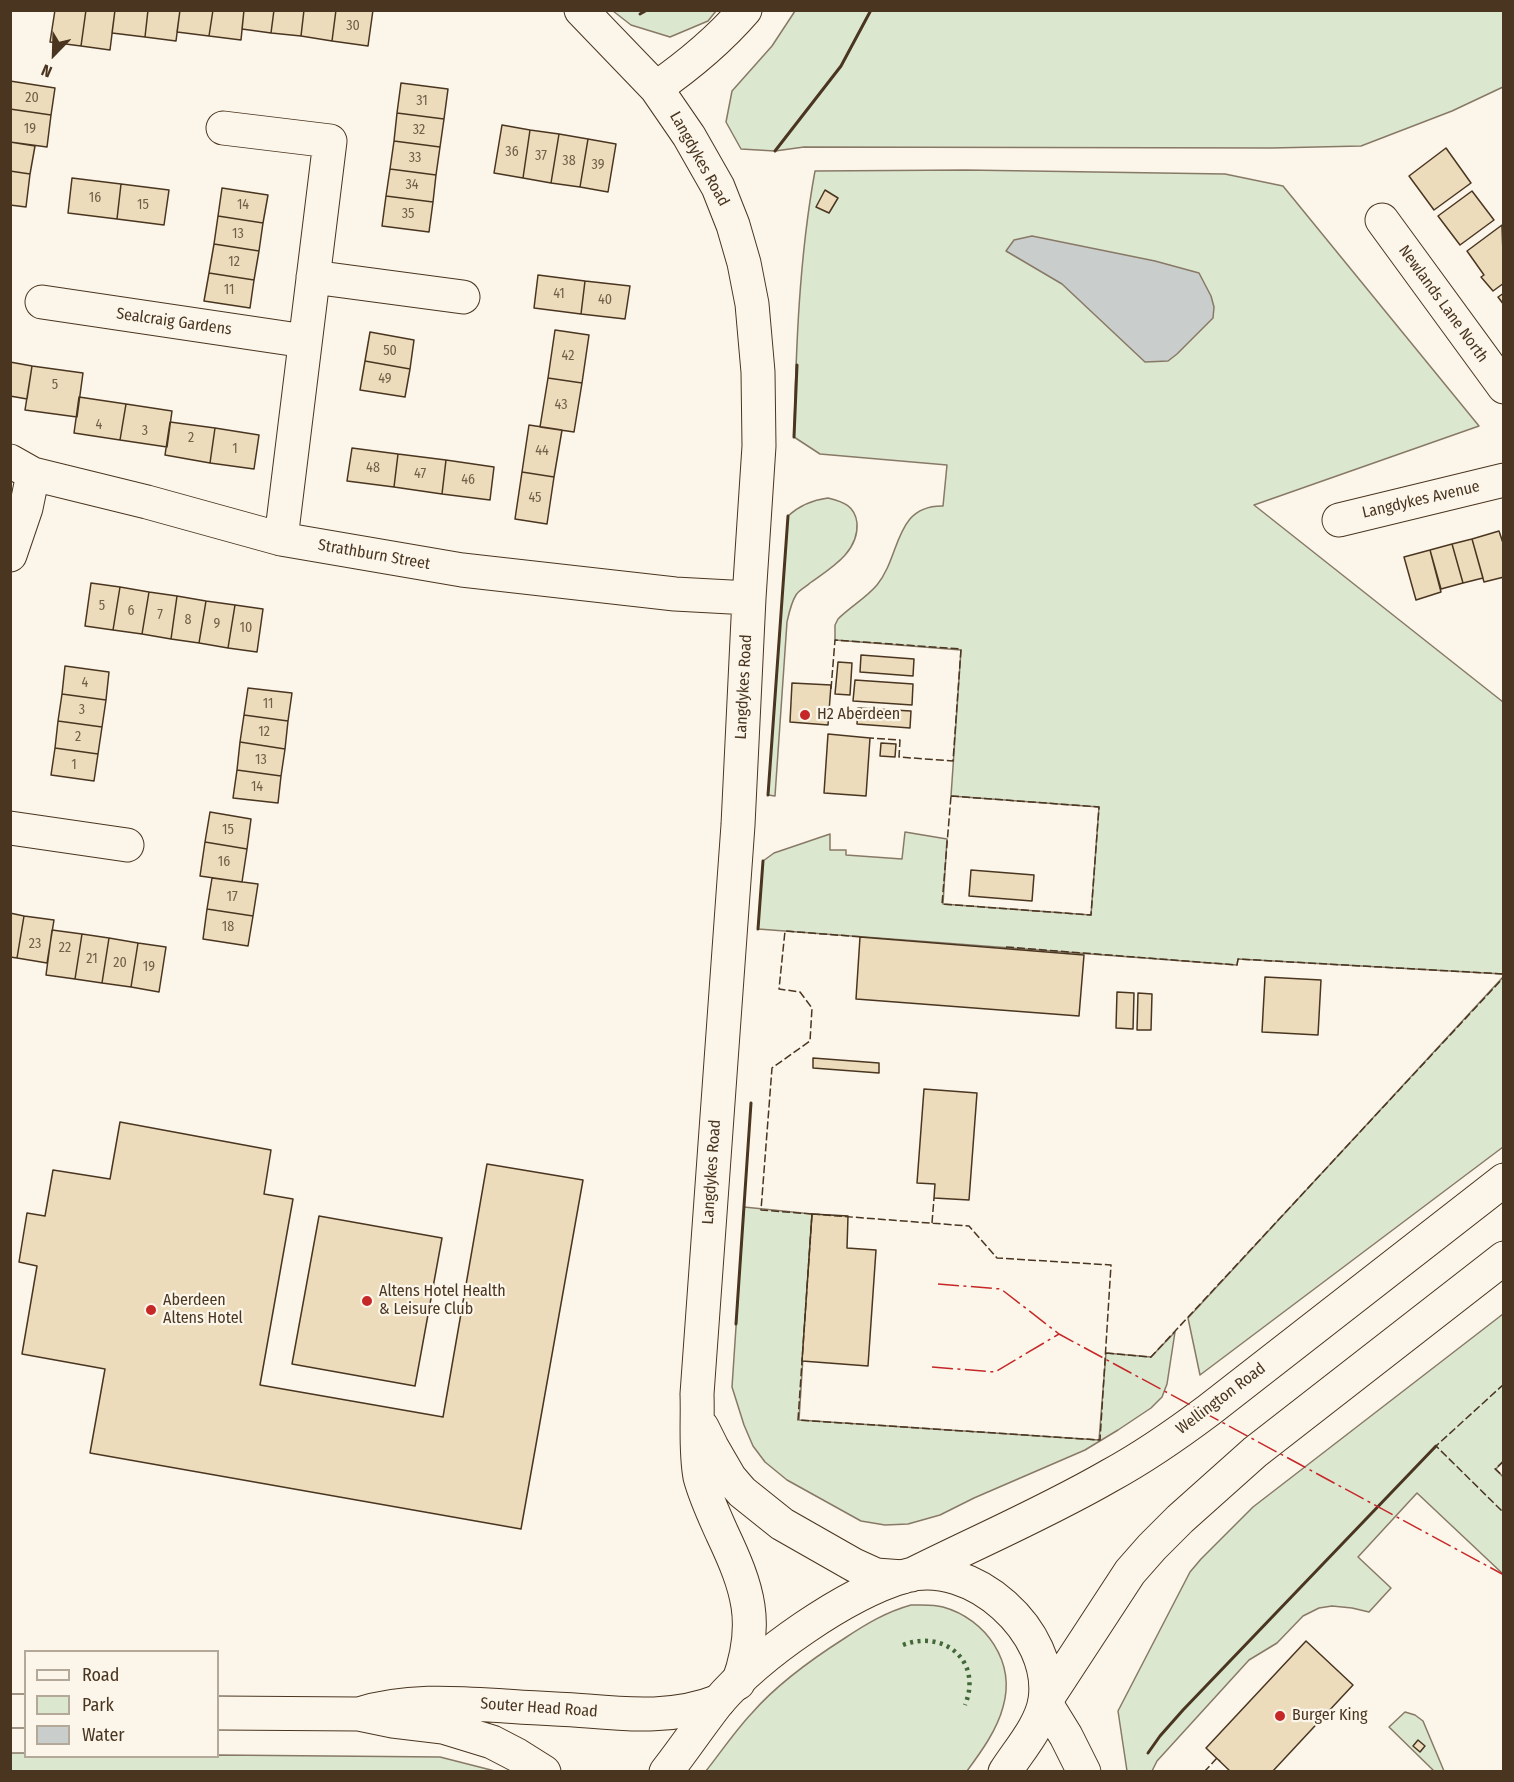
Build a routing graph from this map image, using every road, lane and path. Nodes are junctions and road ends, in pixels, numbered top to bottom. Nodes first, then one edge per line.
1 (581, 10) edge
2 (745, 10) edge
3 (656, 88) junction
4 (223, 128) dead end
5 (1382, 220) dead end
6 (314, 277) junction
7 (463, 297) dead end
8 (42, 302) dead end
9 (305, 341) junction
10 (1503, 387) edge
11 (22, 467) edge
12 (1503, 480) edge
13 (1339, 520) dead end
14 (281, 539) junction
15 (10, 555) edge
16 (749, 598) junction
17 (10, 828) edge
18 (127, 845) dead end
19 (1503, 1180) edge
20 (1503, 1258) edge
21 (698, 1417) junction
22 (907, 1576) junction
23 (728, 1692) junction
24 (1045, 1702) junction
25 (219, 1713) edge
26 (359, 1714) junction
27 (544, 1772) edge
28 (666, 1772) edge
29 (1005, 1772) edge
30 (1084, 1772) edge

1 - 3 street, Langdykes Road
2 - 3 street
3 - 16 street, Langdykes Road
4 - 6 street
5 - 10 street, Newlands Lane North
6 - 7 street
6 - 9 street
8 - 9 street, Sealcraig Gardens
9 - 14 street
11 - 14 street, Strathburn Street
11 - 15 street
12 - 13 street, Langdykes Avenue
14 - 16 street, Strathburn Street
16 - 21 street, Langdykes Road
17 - 18 street
19 - 22 street, Wellington Road
20 - 24 street
21 - 22 street, Langdykes Road
21 - 23 street, Langdykes Road
22 - 23 street
22 - 24 street
23 - 26 street, Souter Head Road
23 - 28 street
24 - 29 street
24 - 30 street
25 - 26 street, Souter Head Road
26 - 27 street, Souter Head Road

